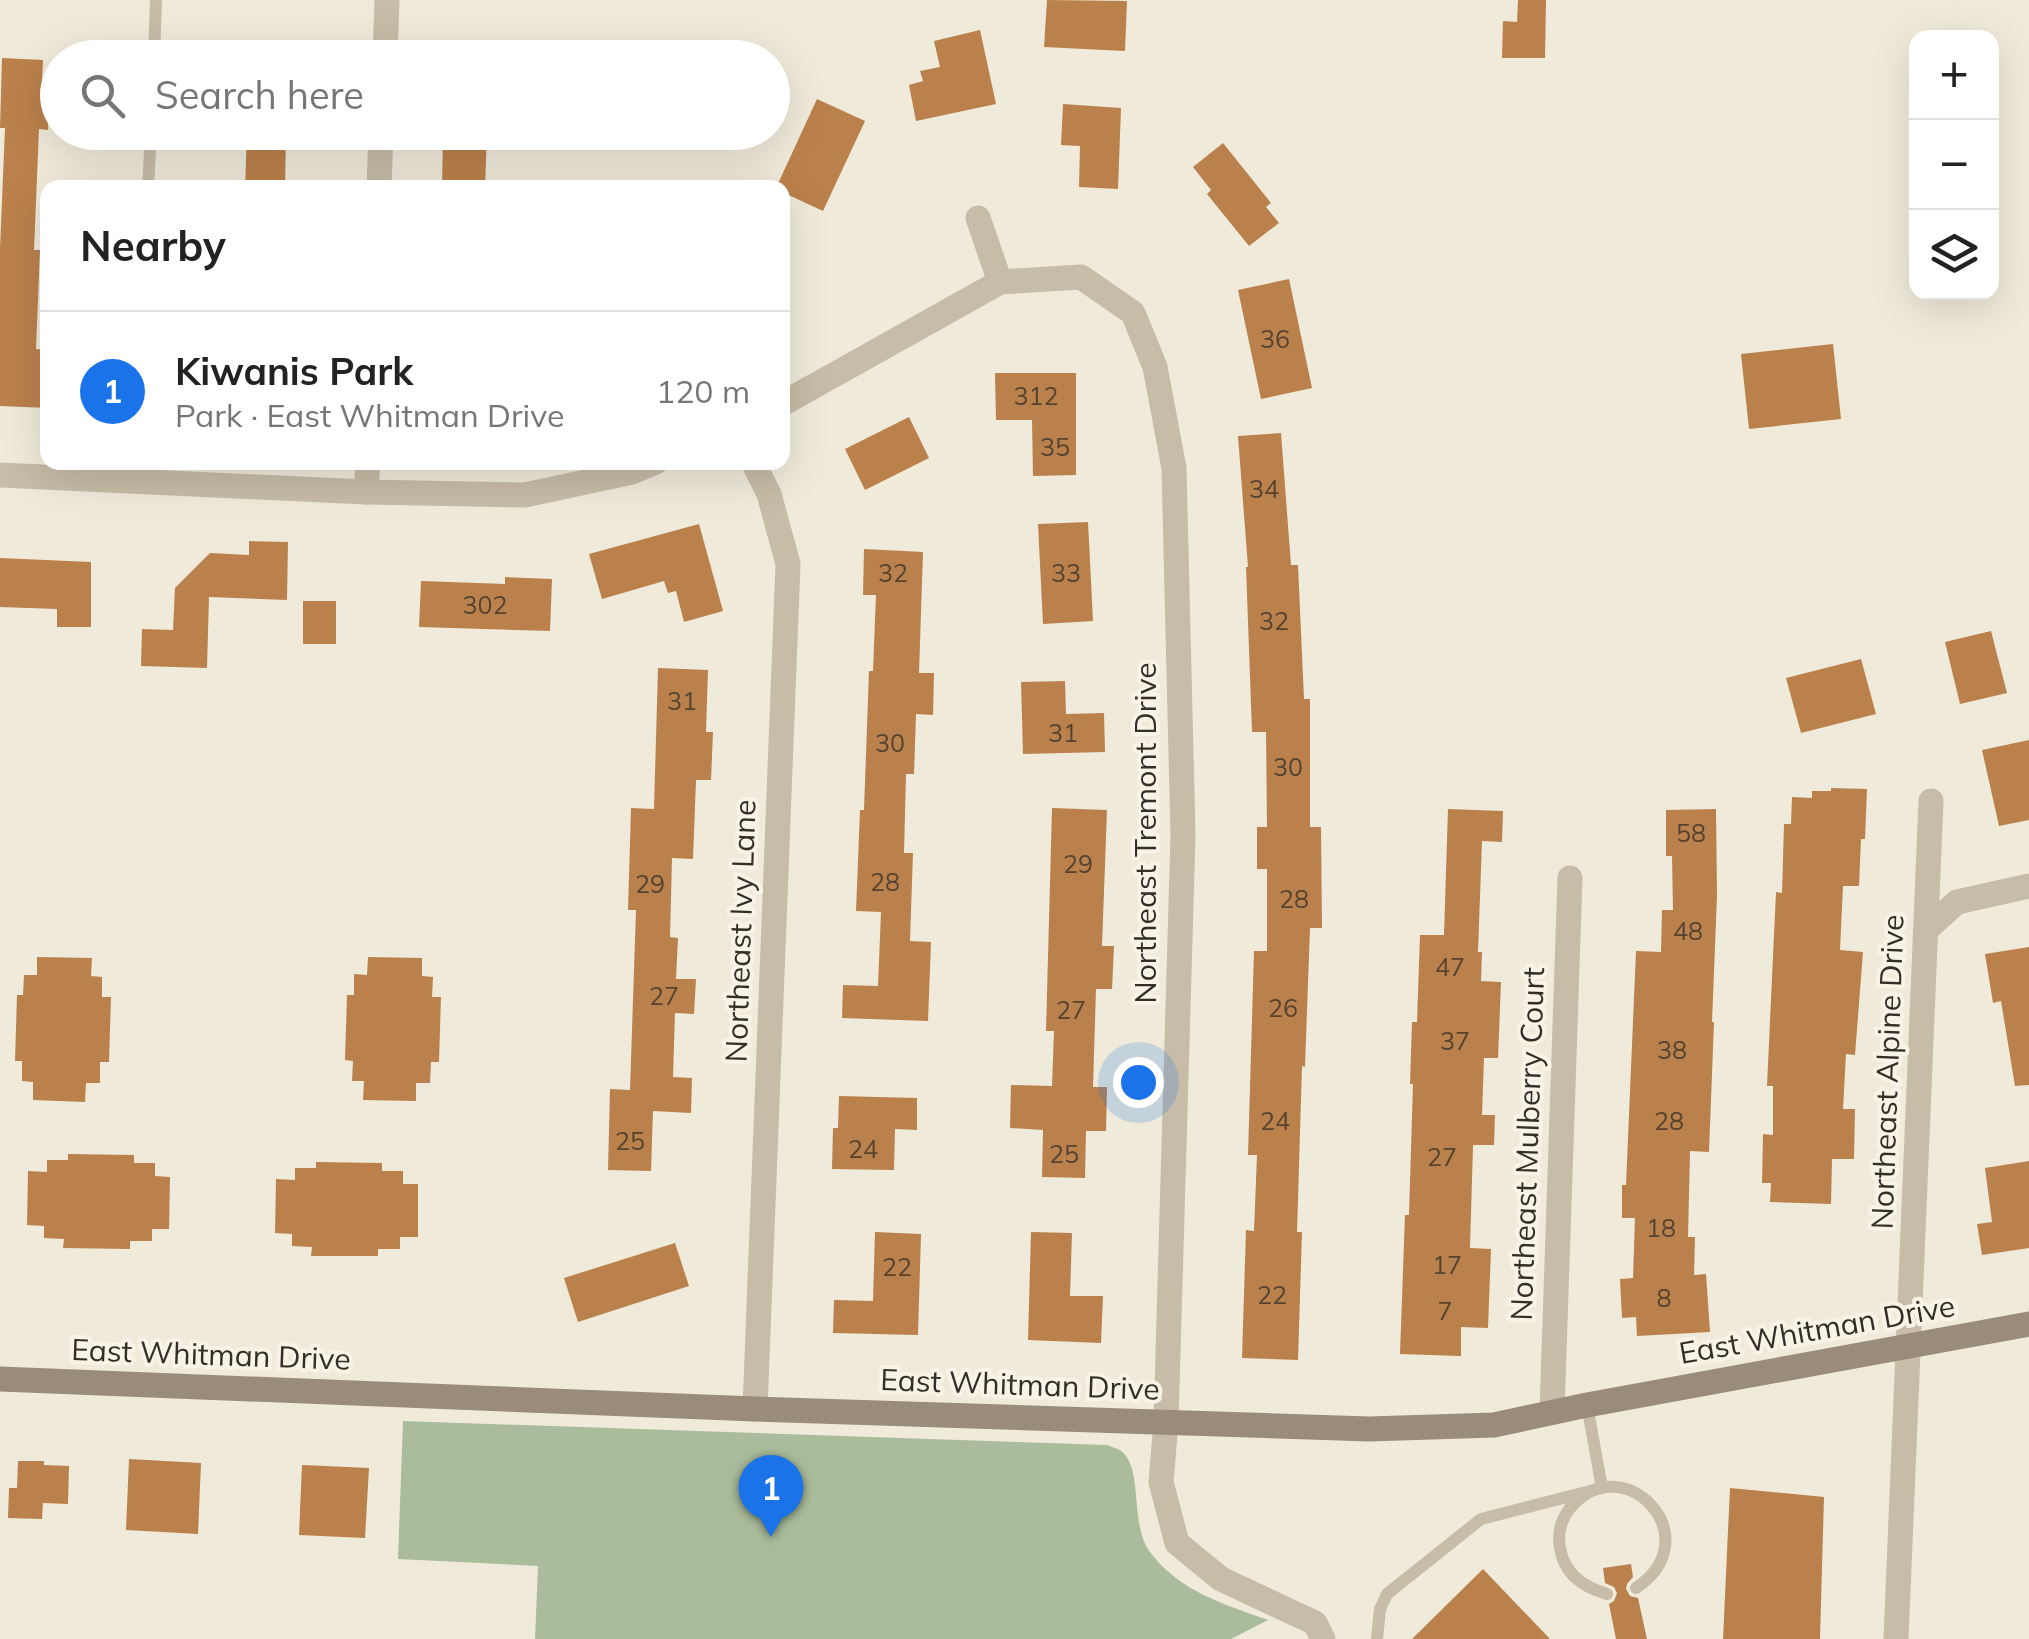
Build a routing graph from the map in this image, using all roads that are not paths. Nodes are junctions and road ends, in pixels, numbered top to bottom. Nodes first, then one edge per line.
1 (156, 0) edge
2 (387, 0) edge
3 (155, 40) edge
4 (386, 40) edge
5 (150, 150) edge
6 (381, 150) edge
7 (148, 180) edge
8 (379, 180) edge
9 (978, 218) dead end
10 (1000, 282) junction
11 (790, 400) edge
12 (367, 470) edge
13 (637, 470) edge
14 (758, 470) edge
15 (137, 472) edge
16 (0, 476) edge
17 (366, 492) junction
18 (1931, 801) dead end
19 (1570, 878) dead end
20 (2029, 886) edge
21 (1927, 929) junction
22 (2029, 1324) edge
23 (1909, 1346) junction
24 (0, 1379) edge
25 (1587, 1405) junction
26 (755, 1409) junction
27 (1552, 1412) junction
28 (1166, 1422) junction
29 (1602, 1488) junction
30 (1636, 1588) dead end
31 (1606, 1594) dead end
32 (1323, 1639) edge
33 (1377, 1639) edge
34 (1896, 1639) edge

1 - 3 lane
2 - 4 street
5 - 7 lane
6 - 8 street
9 - 10 street
10 - 11 street
10 - 28 street, Northeast Tremont Drive
12 - 17 street
13 - 17 street
14 - 26 street, Northeast Ivy Lane
15 - 16 street
15 - 17 street
18 - 21 street, Northeast Alpine Drive
19 - 27 street, Northeast Mulberry Court
20 - 21 street
21 - 23 street, Northeast Alpine Drive
22 - 23 main road, East Whitman Drive
23 - 25 main road, East Whitman Drive
23 - 34 street, Northeast Alpine Drive
24 - 26 main road, East Whitman Drive
25 - 27 main road, East Whitman Drive
25 - 29 lane
26 - 28 main road, East Whitman Drive
27 - 28 main road, East Whitman Drive
28 - 32 street, Northeast Tremont Drive
29 - 30 lane
29 - 31 lane
29 - 33 lane

